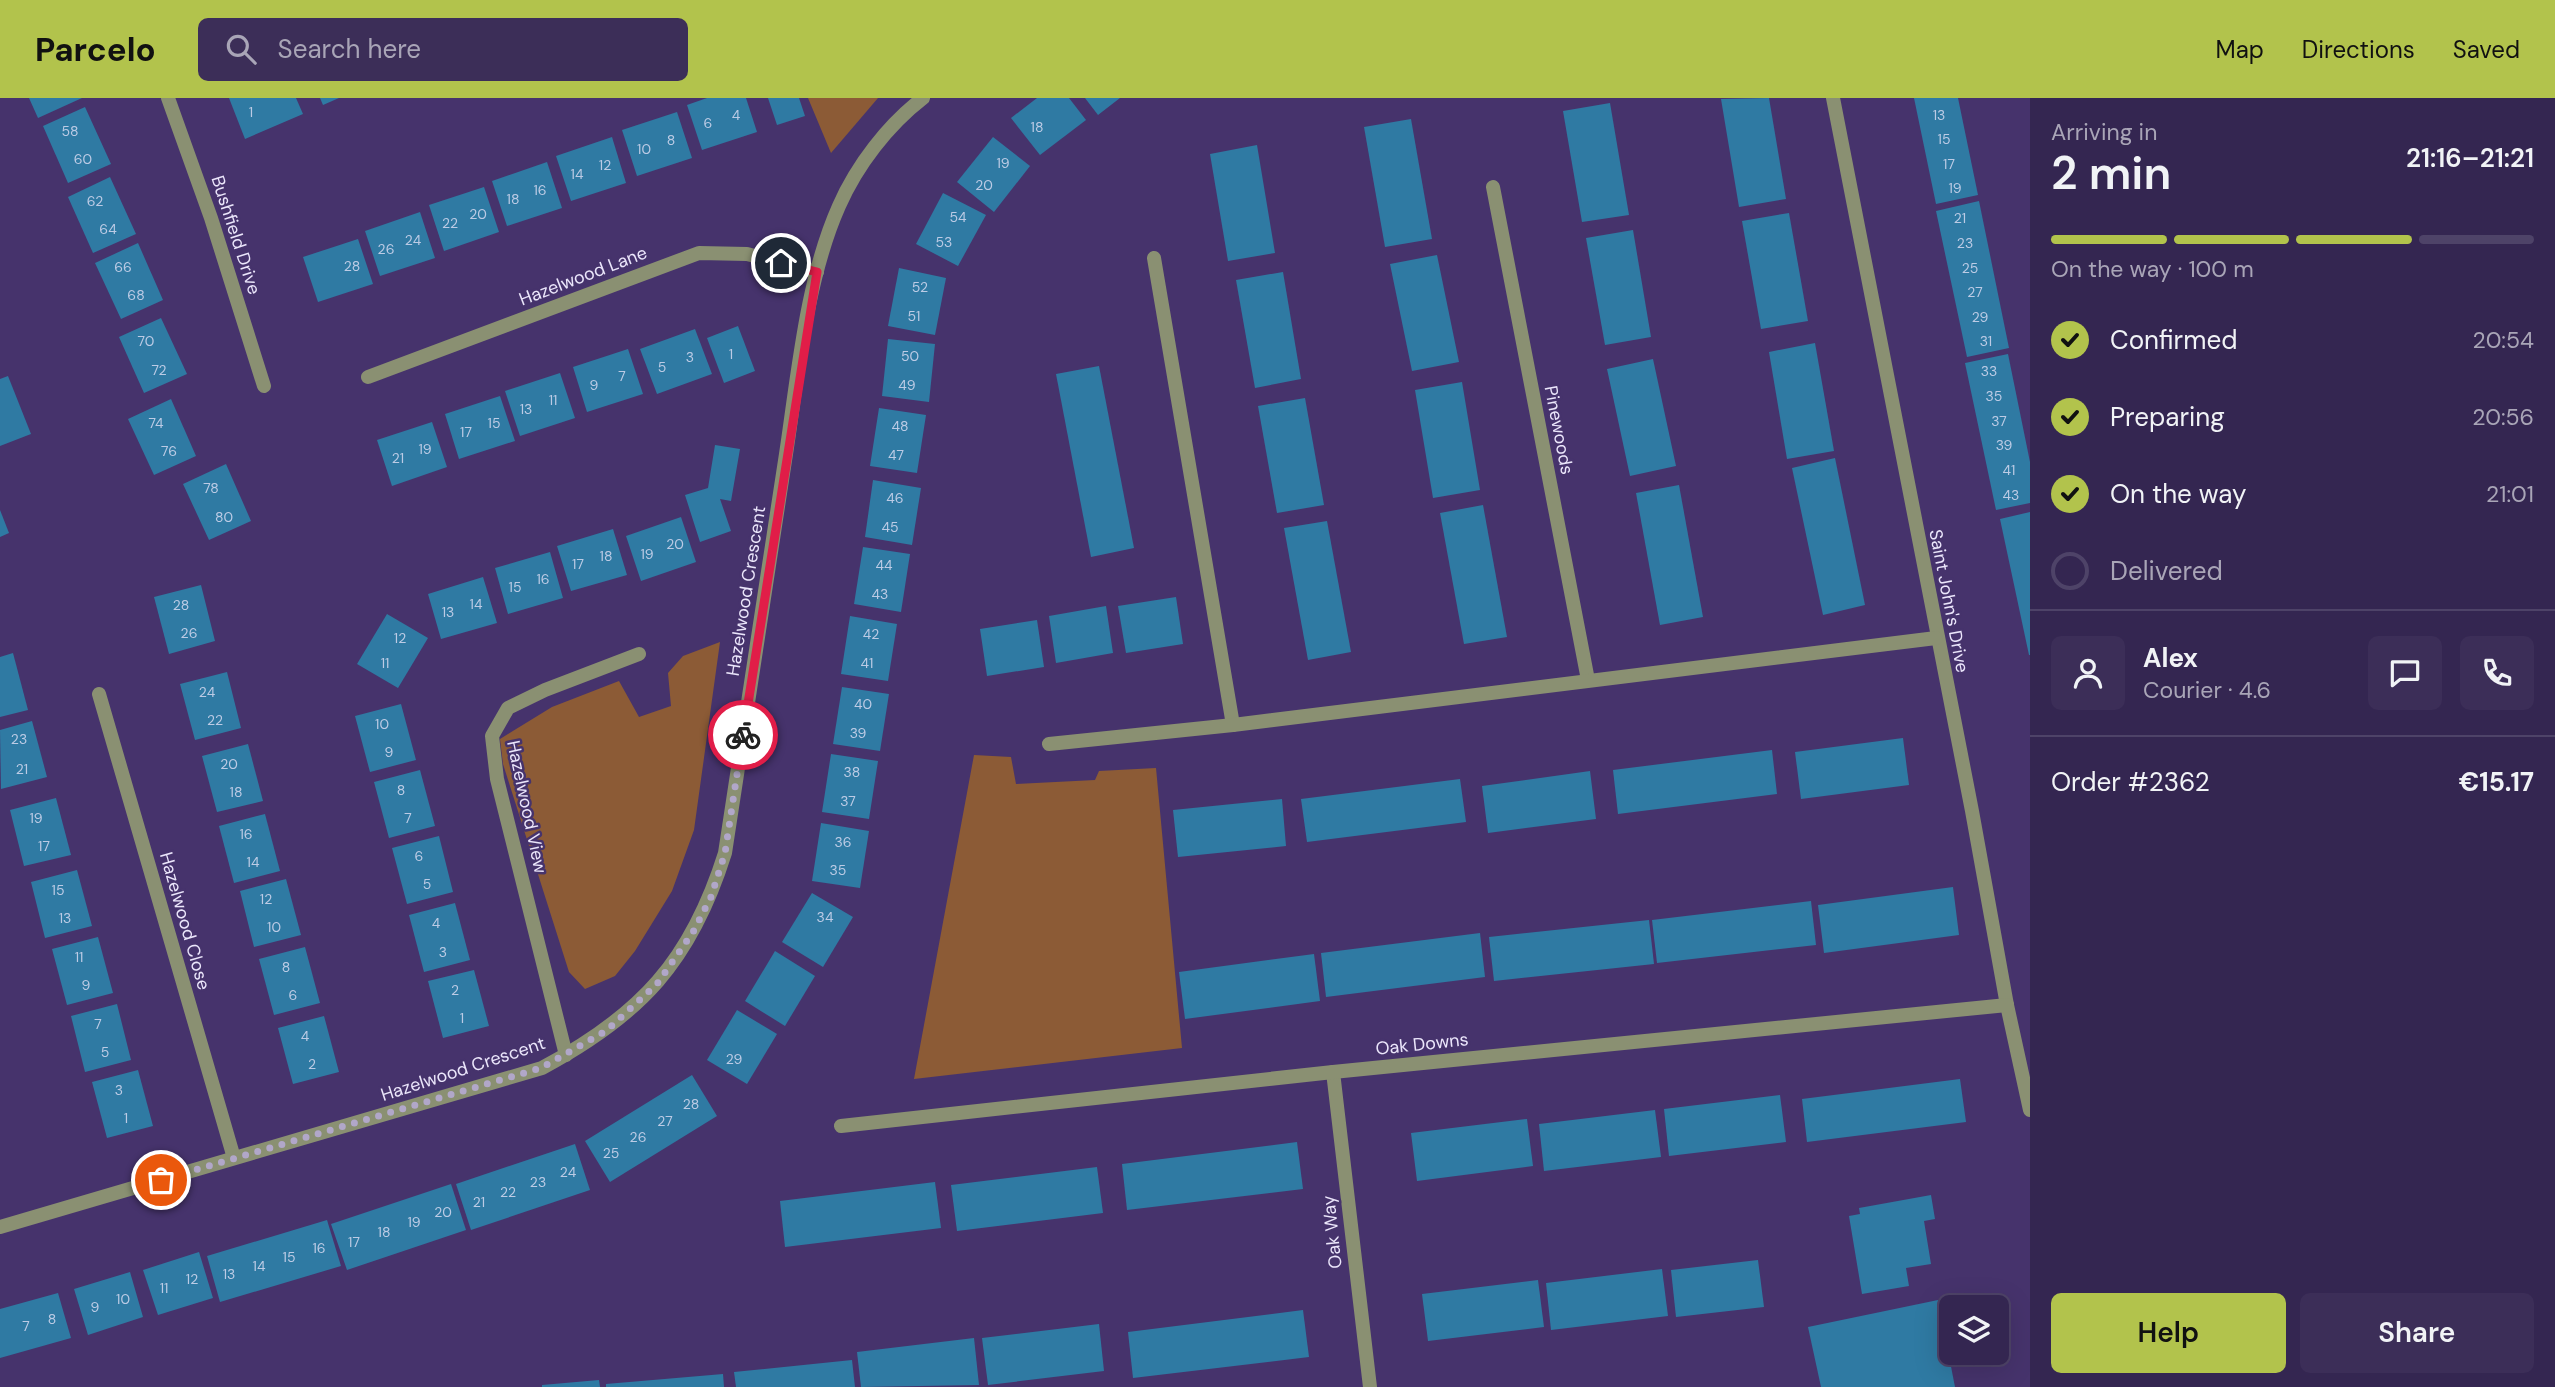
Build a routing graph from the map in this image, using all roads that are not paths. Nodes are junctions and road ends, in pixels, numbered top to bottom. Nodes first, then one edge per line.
1 (168, 98) edge
2 (923, 98) edge
3 (1833, 98) edge
4 (1493, 187) dead end
5 (1154, 258) dead end
6 (817, 272) junction
7 (368, 377) dead end
8 (264, 386) dead end
9 (1937, 638) junction
10 (639, 654) dead end
11 (1588, 680) junction
12 (99, 694) dead end
13 (1233, 724) junction
14 (1049, 744) dead end
15 (2007, 1005) junction
16 (566, 1055) junction
17 (1333, 1072) junction
18 (2030, 1110) edge
19 (841, 1126) dead end
20 (234, 1158) junction
21 (0, 1227) edge
22 (1370, 1387) edge

1 - 8 street, Bushfield Drive
2 - 6 street, Hazelwood Crescent
3 - 9 street, Saint John's Drive
4 - 11 street, Pinewoods
5 - 13 street
6 - 7 street, Hazelwood Lane
6 - 16 street, Hazelwood Crescent
9 - 11 street
9 - 15 street, Saint John's Drive
10 - 16 street, Hazelwood View
11 - 13 street
12 - 20 street, Hazelwood Close
13 - 14 street
15 - 17 street, Oak Downs
15 - 18 street, Saint John's Drive
16 - 20 street, Hazelwood Crescent
17 - 19 street, Oak Downs
17 - 22 street, Oak Way
20 - 21 street, Hazelwood Crescent

